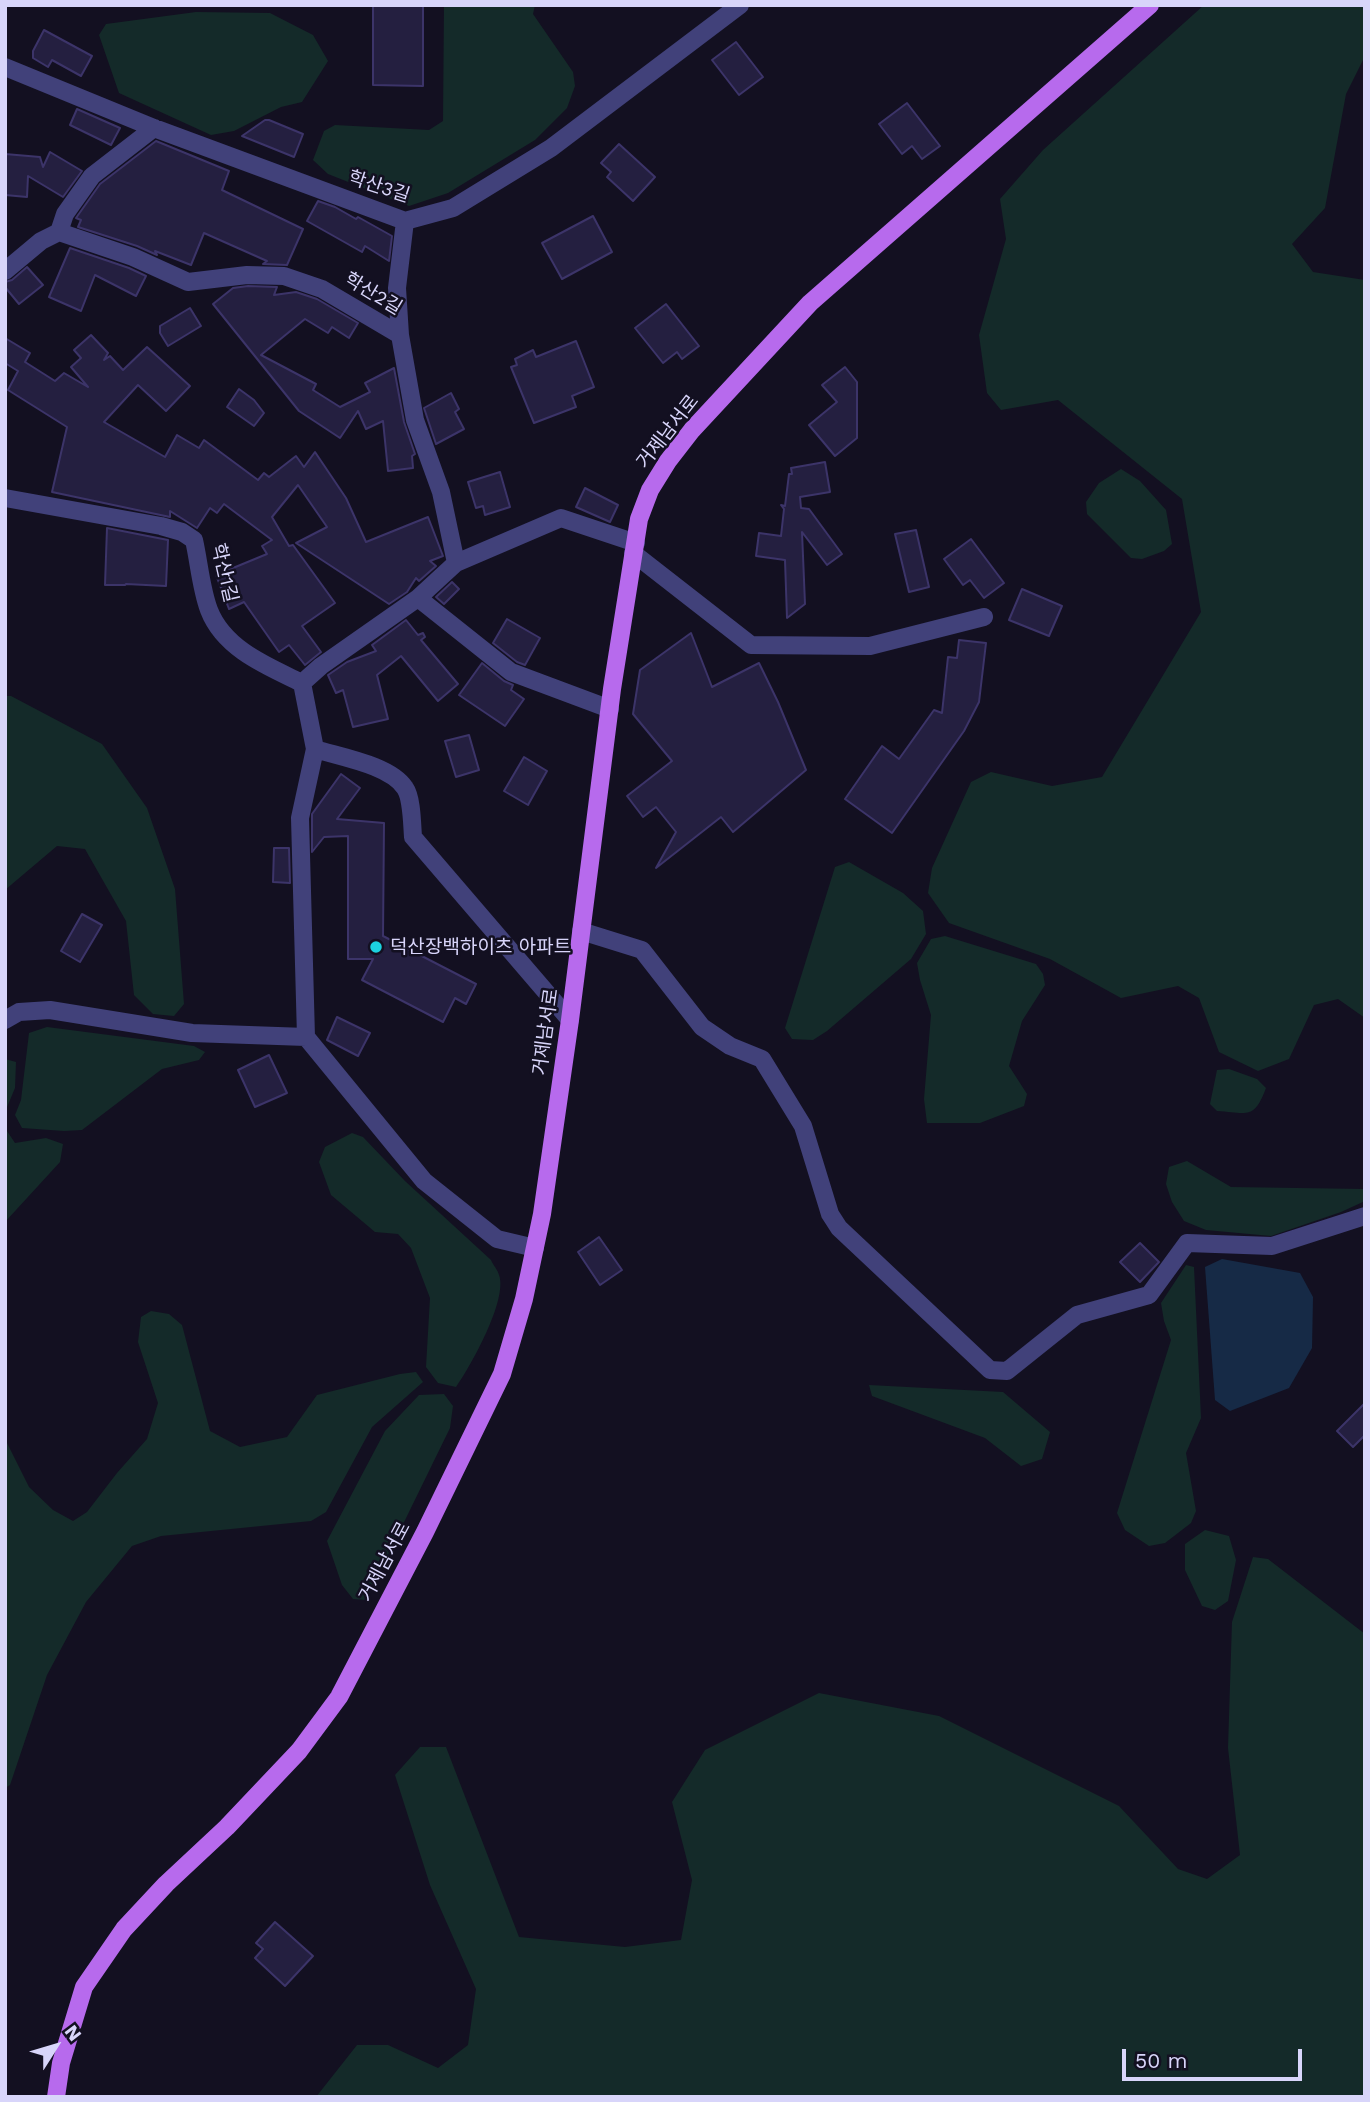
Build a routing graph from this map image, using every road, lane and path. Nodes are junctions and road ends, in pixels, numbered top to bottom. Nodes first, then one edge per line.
1 (740, 5) edge
2 (1150, 5) edge
3 (5, 67) edge
4 (154, 128) junction
5 (405, 222) junction
6 (59, 232) junction
7 (5, 271) edge
8 (400, 335) junction
9 (5, 498) edge
10 (635, 548) junction
11 (456, 563) junction
12 (418, 598) junction
13 (984, 617) dead end
14 (302, 683) junction
15 (610, 709) junction
16 (315, 749) junction
17 (581, 931) junction
18 (5, 1020) edge
19 (570, 1020) junction
20 (306, 1037) junction
21 (1365, 1216) edge
22 (535, 1248) junction
23 (56, 2097) edge

1 - 5 street, 학산3길
2 - 10 main road, 거제남서로
3 - 4 street, 학산3길
4 - 5 street, 학산3길
4 - 6 street
5 - 8 street
6 - 7 street
6 - 8 street, 학산2길
8 - 11 street, 학산2길
9 - 14 street, 학산1길
10 - 11 street
10 - 13 street
10 - 15 main road, 거제남서로
11 - 12 street
12 - 14 street
12 - 15 street
14 - 16 street
15 - 17 main road, 거제남서로
16 - 19 street
16 - 20 street
17 - 19 main road, 거제남서로
17 - 21 street
18 - 20 street
19 - 22 main road, 거제남서로
20 - 22 street
22 - 23 main road, 거제남서로

